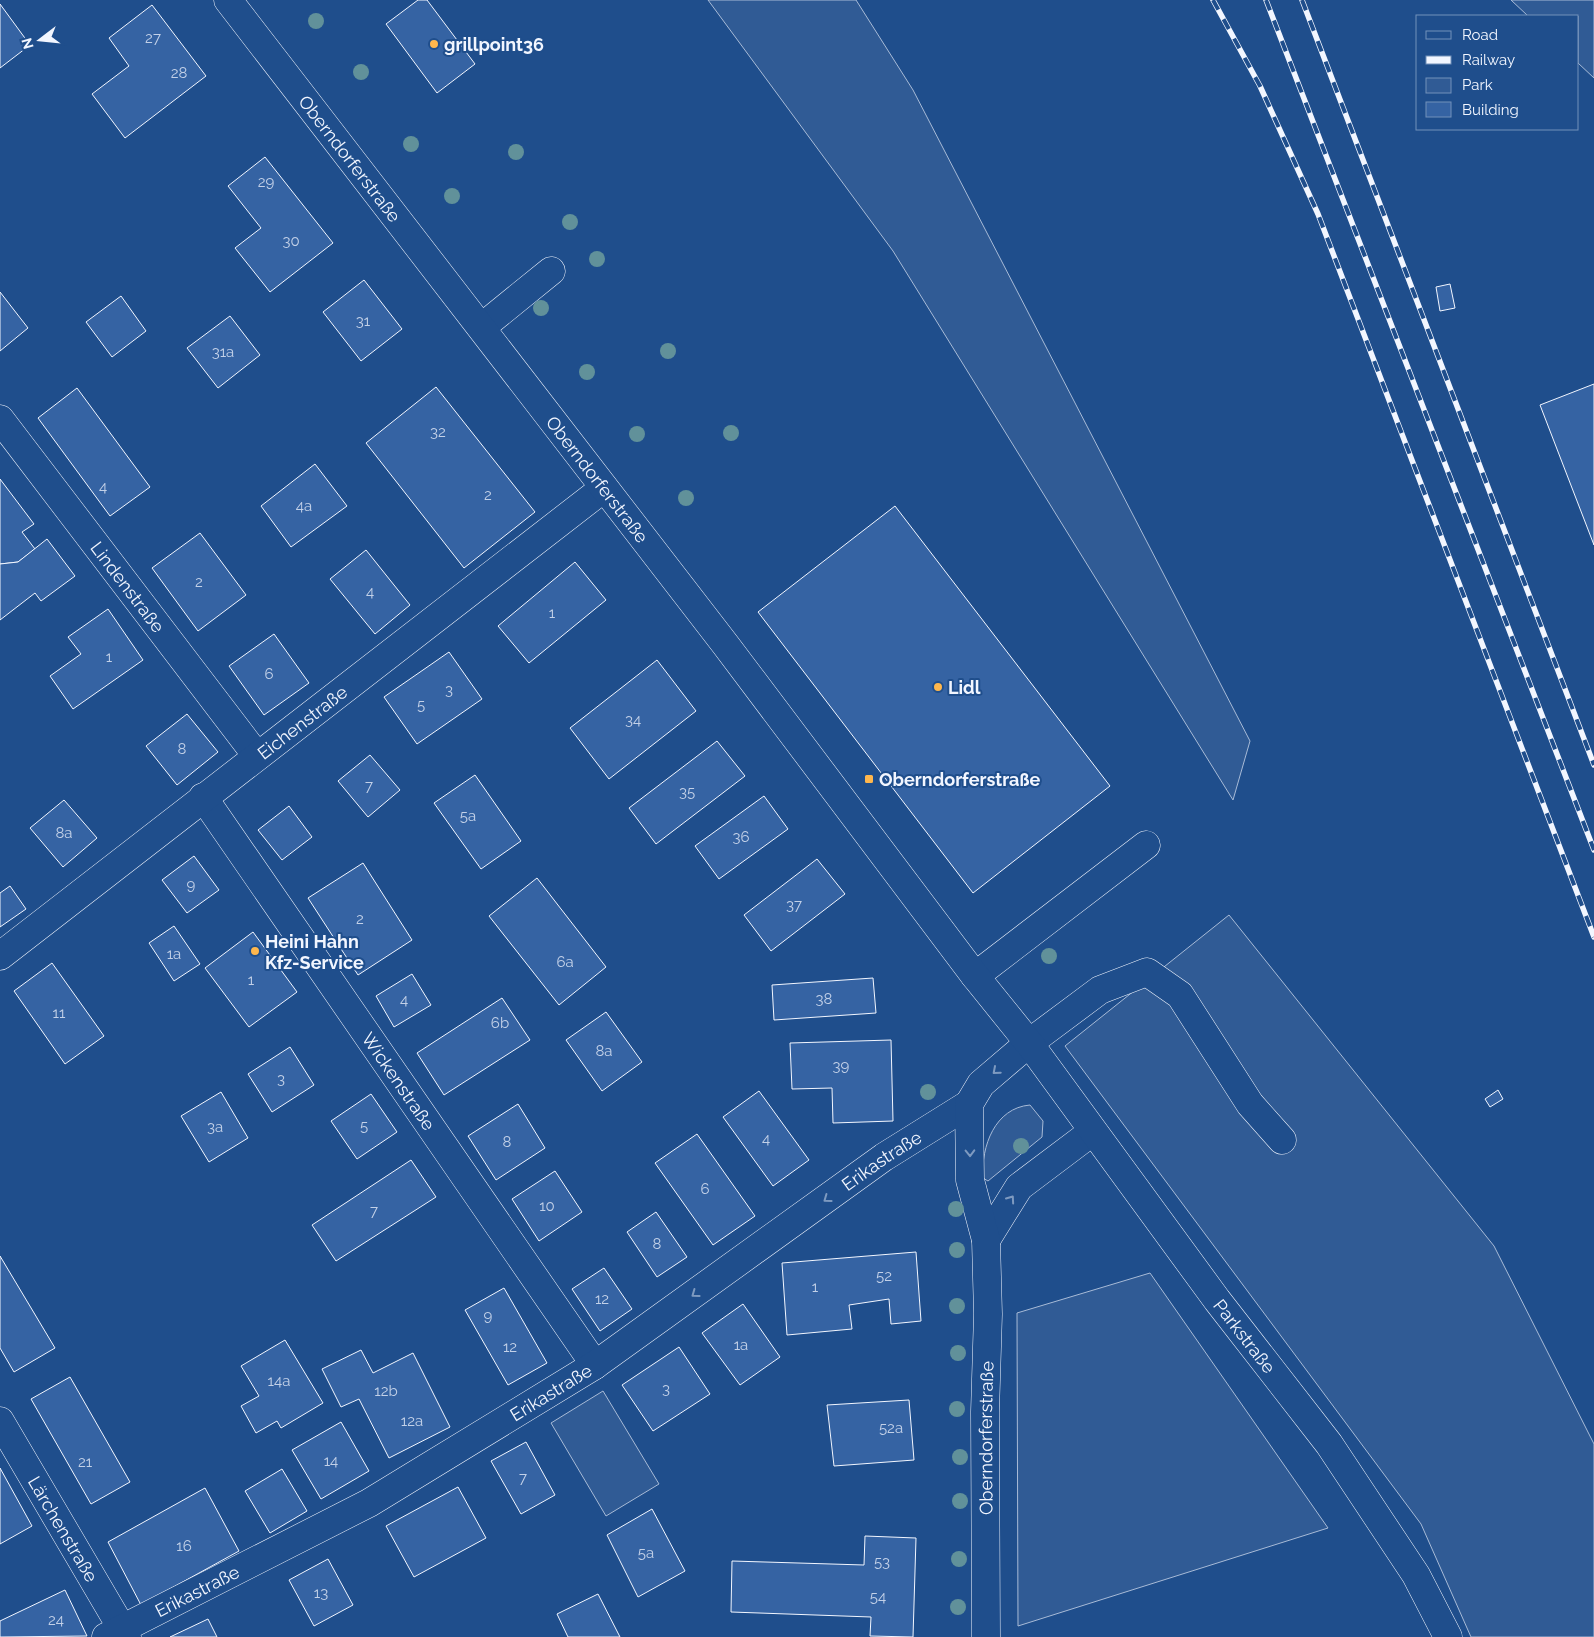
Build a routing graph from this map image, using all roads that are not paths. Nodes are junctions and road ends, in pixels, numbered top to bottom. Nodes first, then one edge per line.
1 (228, 0) edge
2 (551, 271) dead end
3 (482, 327) junction
4 (0, 419) edge
5 (604, 488) junction
6 (257, 756) junction
7 (203, 798) junction
8 (1146, 845) dead end
9 (0, 956) edge
10 (975, 976) junction
11 (1029, 1043) junction
12 (969, 1104) junction
13 (1092, 1132) junction
14 (1282, 1140) dead end
15 (986, 1240) junction
16 (595, 1365) junction
17 (0, 1420) edge
18 (119, 1634) edge
19 (986, 1637) edge
20 (1448, 1637) edge

1 - 3 street, Oberndorferstraße
2 - 3 street
3 - 5 street, Oberndorferstraße
4 - 6 street, Lindenstraße
5 - 6 street, Eichenstraße
5 - 10 street, Oberndorferstraße
6 - 7 street, Eichenstraße
7 - 9 street, Eichenstraße
7 - 16 street, Wickenstraße
8 - 10 street
10 - 11 street, Oberndorferstraße
11 -> 12 street
11 - 13 street, Parkstraße
11 - 14 street
12 -> 15 street, Oberndorferstraße
12 -> 16 street, Erikastraße
15 -> 13 street
13 - 20 street, Parkstraße
15 - 19 street, Oberndorferstraße
16 - 18 street, Erikastraße
17 - 18 street, Lärchenstraße

